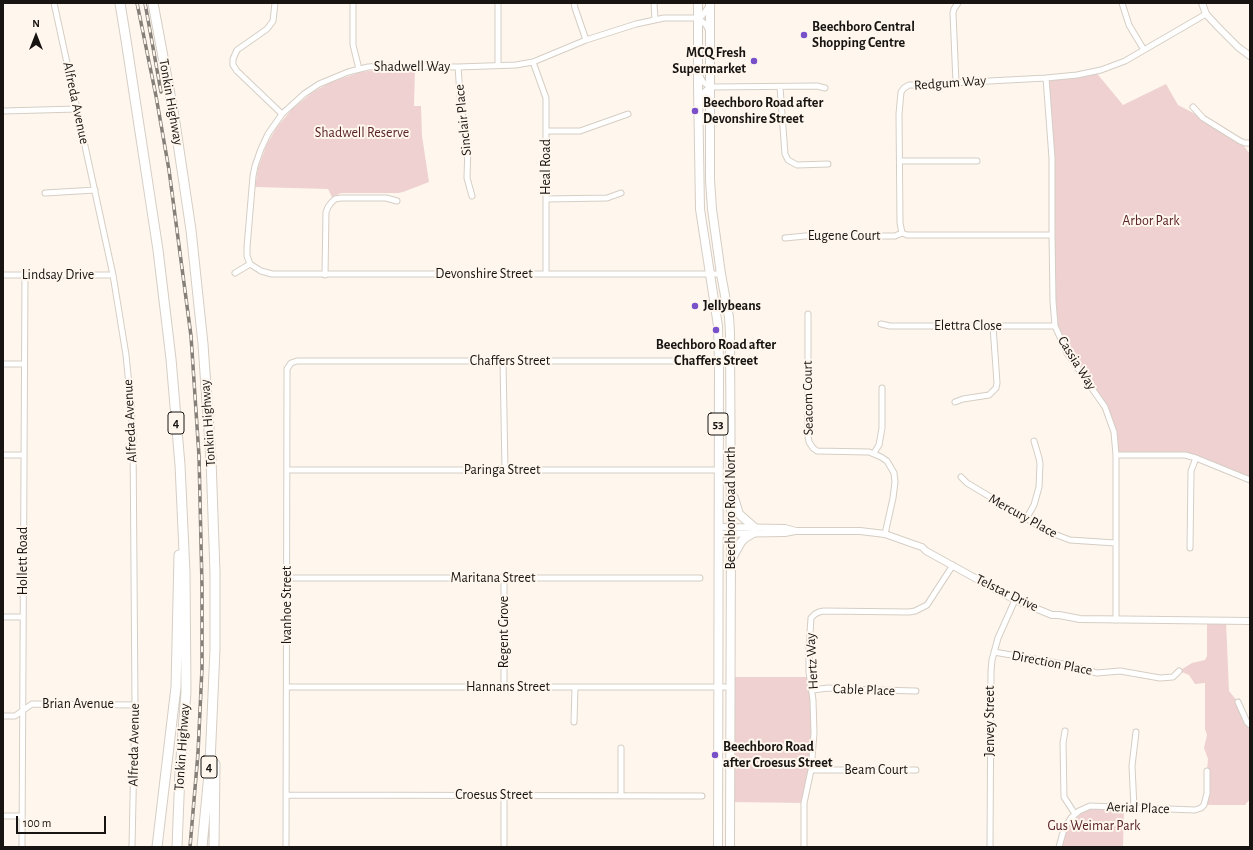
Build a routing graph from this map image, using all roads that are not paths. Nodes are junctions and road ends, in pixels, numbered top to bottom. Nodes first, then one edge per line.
1 (54, 3) edge
2 (120, 3) edge
3 (153, 3) edge
4 (275, 3) edge
5 (353, 3) edge
6 (498, 3) edge
7 (574, 3) edge
8 (654, 3) edge
9 (698, 3) edge
10 (710, 3) edge
11 (958, 3) edge
12 (1122, 3) edge
13 (1202, 3) edge
14 (1206, 14) junction
15 (698, 18) junction
16 (655, 19) junction
17 (710, 32) junction
18 (586, 40) junction
19 (1144, 50) junction
20 (1250, 56) edge
21 (533, 62) junction
22 (498, 65) junction
23 (458, 67) junction
24 (359, 69) junction
25 (698, 73) junction
26 (1046, 78) junction
27 (956, 83) junction
28 (710, 87) junction
29 (780, 87) junction
30 (825, 88) dead end
31 (698, 105) junction
32 (1194, 107) dead end
33 (76, 109) junction
34 (3, 111) edge
35 (282, 114) junction
36 (628, 114) dead end
37 (546, 131) junction
38 (1250, 143) edge
39 (900, 161) junction
40 (977, 161) dead end
41 (828, 164) dead end
42 (95, 190) junction
43 (45, 193) dead end
44 (621, 193) dead end
45 (472, 196) dead end
46 (546, 198) junction
47 (397, 201) dead end
48 (902, 232) junction
49 (1052, 235) junction
50 (786, 238) dead end
51 (250, 264) junction
52 (235, 273) dead end
53 (546, 274) junction
54 (709, 274) junction
55 (721, 274) junction
56 (3, 275) edge
57 (25, 275) junction
58 (113, 275) junction
59 (325, 275) junction
60 (808, 314) dead end
61 (881, 324) dead end
62 (993, 326) junction
63 (1055, 326) junction
64 (503, 361) junction
65 (719, 361) junction
66 (730, 361) junction
67 (291, 363) joint
68 (3, 364) edge
69 (24, 364) junction
70 (882, 388) dead end
71 (954, 402) dead end
72 (1034, 441) dead end
73 (874, 453) junction
74 (3, 455) edge
75 (23, 455) junction
76 (1116, 455) junction
77 (1196, 458) junction
78 (287, 470) junction
79 (505, 470) junction
80 (718, 470) junction
81 (961, 477) dead end
82 (1250, 480) edge
83 (731, 484) junction
84 (181, 491) junction
85 (1026, 519) junction
86 (754, 530) junction
87 (719, 531) junction
88 (731, 531) junction
89 (885, 534) junction
90 (1115, 543) junction
91 (1190, 548) dead end
92 (731, 560) junction
93 (953, 565) junction
94 (287, 578) junction
95 (504, 578) junction
96 (700, 578) dead end
97 (1015, 600) junction
98 (23, 616) junction
99 (3, 617) edge
100 (1116, 620) junction
101 (1250, 621) edge
102 (994, 652) junction
103 (1180, 671) dead end
104 (504, 686) junction
105 (214, 687) junction
106 (286, 687) junction
107 (575, 687) junction
108 (719, 687) junction
109 (730, 687) junction
110 (812, 690) junction
111 (916, 691) dead end
112 (1238, 702) dead end
113 (135, 705) junction
114 (23, 711) junction
115 (3, 716) edge
116 (574, 722) dead end
117 (1250, 725) edge
118 (1065, 731) dead end
119 (1136, 732) dead end
120 (621, 748) dead end
121 (811, 770) junction
122 (916, 770) dead end
123 (1207, 771) dead end
124 (286, 795) junction
125 (504, 795) junction
126 (621, 796) junction
127 (702, 796) dead end
128 (1134, 808) junction
129 (1075, 814) junction
130 (3, 816) edge
131 (22, 816) junction
132 (22, 847) edge
133 (132, 847) edge
134 (157, 847) edge
135 (177, 847) edge
136 (202, 847) edge
137 (214, 847) edge
138 (286, 847) edge
139 (504, 847) edge
140 (718, 847) edge
141 (730, 847) edge
142 (804, 847) edge
143 (990, 847) edge
144 (1058, 847) edge

1 - 33 street, Alfreda Avenue
2 - 84 highway, Tonkin Highway / 4
3 - 105 highway, Tonkin Highway / 4
4 - 35 street
5 - 24 street
6 - 22 street
7 - 18 street
8 - 16 street
9 - 15 main road, Beechboro Road North / 53
10 - 15 street
10 - 17 main road, Beechboro Road North / 53
11 - 27 street
12 - 19 street
13 - 14 street
14 - 19 street, Redgum Way
14 - 20 street
15 - 16 street, Shadwell Way
15 - 17 street
15 - 25 main road, Beechboro Road North / 53
16 - 18 street, Shadwell Way
17 - 28 main road, Beechboro Road North / 53
18 - 21 street, Shadwell Way
19 - 26 street, Redgum Way
21 - 22 street, Shadwell Way
21 - 37 street, Heal Road
22 - 23 street, Shadwell Way
23 - 24 street, Shadwell Way
23 - 45 street, Sinclair Place
24 - 35 street, Shadwell Way
25 - 28 street
25 - 31 main road, Beechboro Road North / 53
26 - 27 street, Redgum Way
26 - 49 street, Cassia Way
27 - 39 street, Redgum Way
28 - 29 street
28 - 31 street
28 - 55 main road, Beechboro Road North / 53
29 - 30 street
29 - 41 street
31 - 54 main road, Beechboro Road North / 53
32 - 38 street
33 - 34 street
33 - 42 street, Alfreda Avenue
35 - 51 street, Shadwell Way
36 - 37 street
37 - 46 street, Heal Road
39 - 40 street
39 - 48 street, Redgum Way
42 - 43 street
42 - 58 street, Alfreda Avenue
44 - 46 street
46 - 53 street, Heal Road
47 - 59 street
48 - 49 street
48 - 50 street, Eugene Court
49 - 63 street, Cassia Way
51 - 52 street
51 - 59 street, Devonshire Street
53 - 54 street, Devonshire Street
53 - 59 street, Devonshire Street
54 - 55 street, Devonshire Street
54 - 65 main road, Beechboro Road North / 53
55 - 66 main road, Beechboro Road North / 53
56 - 57 street, Lindsay Drive
57 - 58 street, Lindsay Drive
57 - 69 street, Hollett Road
58 - 113 street, Alfreda Avenue
60 - 73 street, Seacom Court
61 - 62 street, Elettra Close
62 - 63 street, Elettra Close
62 - 71 street
63 - 76 street, Cassia Way
64 - 65 street, Chaffers Street
64 - 67 street, Chaffers Street
64 - 79 street
65 - 66 street, Chaffers Street
65 - 80 main road, Beechboro Road North / 53
66 - 83 main road, Beechboro Road North / 53
67 - 78 street, Ivanhoe Street
68 - 69 street
69 - 75 street, Hollett Road
70 - 73 street
72 - 85 street
73 - 89 street
74 - 75 street
75 - 98 street, Hollett Road
76 - 77 street
76 - 90 street, Cassia Way
77 - 82 street
77 - 91 street
78 - 79 street, Paringa Street
78 - 94 street, Ivanhoe Street
79 - 80 street, Paringa Street
80 - 87 main road, Beechboro Road North / 53
81 - 85 street, Mercury Place
83 - 86 main road
83 - 88 main road, Beechboro Road North / 53
84 - 134 highway
84 - 135 highway, Tonkin Highway / 4
85 - 90 street, Mercury Place
86 - 88 street, Telstar Drive
86 - 89 street, Telstar Drive
86 - 92 main road
87 - 88 street, Telstar Drive
87 - 108 main road, Beechboro Road North / 53
88 - 92 main road, Beechboro Road North / 53
89 - 93 street, Telstar Drive
90 - 100 street, Cassia Way
92 - 109 main road, Beechboro Road North / 53
93 - 97 street, Telstar Drive
93 - 110 street, Hertz Way
94 - 95 street, Maritana Street
94 - 106 street, Ivanhoe Street
95 - 96 street, Maritana Street
95 - 104 street, Regent Grove
97 - 100 street, Telstar Drive
97 - 102 street, Jenvey Street
98 - 99 street
98 - 114 street, Hollett Road
100 - 101 street, Telstar Drive
102 - 103 street, Direction Place
102 - 143 street, Jenvey Street
104 - 106 street, Hannans Street
104 - 107 street, Hannans Street
105 - 136 highway, Tonkin Highway / 4
105 - 137 highway
106 - 124 street, Ivanhoe Street
107 - 108 street, Hannans Street
107 - 116 street
108 - 109 street, Hannans Street
108 - 140 main road, Beechboro Road North / 53
109 - 141 main road, Beechboro Road North / 53
110 - 111 street, Cable Place
110 - 121 street, Hertz Way
112 - 117 street
113 - 114 street, Brian Avenue
113 - 133 street, Alfreda Avenue
114 - 115 street, Brian Avenue
114 - 131 street, Hollett Road
118 - 129 street
119 - 128 street
120 - 126 street
121 - 122 street, Beam Court
121 - 142 street, Hertz Way
123 - 128 street, Aerial Place
124 - 125 street, Croesus Street
124 - 138 street, Ivanhoe Street
125 - 126 street, Croesus Street
125 - 139 street
126 - 127 street, Croesus Street
128 - 129 street, Aerial Place
129 - 144 street
130 - 131 street
131 - 132 street, Hollett Road

